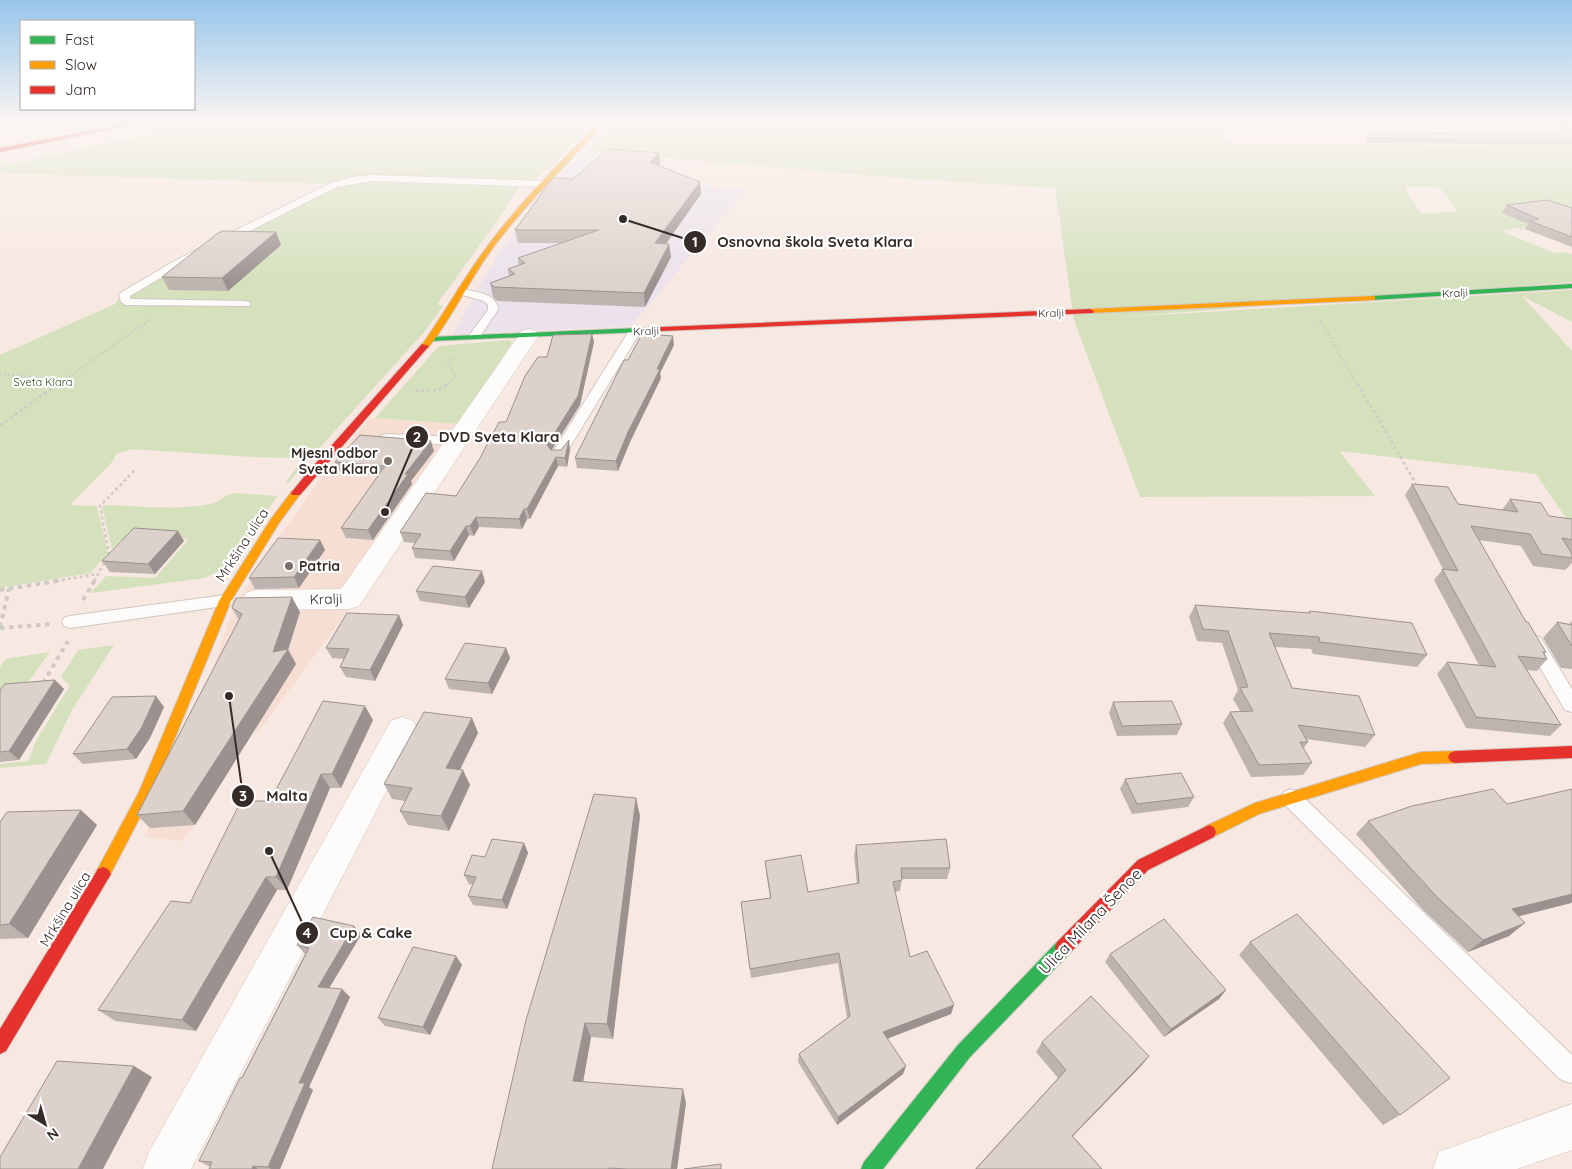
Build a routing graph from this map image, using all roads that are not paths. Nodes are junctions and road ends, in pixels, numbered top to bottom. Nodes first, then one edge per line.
1 (549, 177) edge
2 (542, 184) junction
3 (1572, 286) edge
4 (463, 292) junction
5 (245, 304) dead end
6 (635, 331) junction
7 (529, 335) junction
8 (479, 337) junction
9 (431, 339) junction
10 (344, 437) junction
11 (458, 441) junction
12 (558, 455) edge
13 (224, 601) junction
14 (75, 622) road end
15 (1528, 631) edge
16 (1572, 705) edge
17 (402, 730) dead end
18 (1572, 752) edge
19 (1291, 798) junction
20 (0, 1045) edge
21 (1569, 1070) dead end
22 (1572, 1127) edge
23 (880, 1165) edge
24 (166, 1169) edge
25 (1456, 1169) edge

1 - 2 main road, Mrkšina ulica
2 - 4 main road, Mrkšina ulica
2 - 5 lane
3 - 6 main road, Kralji
4 - 8 lane
4 - 9 main road, Mrkšina ulica
6 - 7 main road, Kralji
6 - 12 lane
7 - 8 main road, Kralji
7 - 11 street, Kralji
8 - 9 main road, Kralji
9 - 10 main road, Mrkšina ulica
10 - 11 lane
10 - 13 main road, Mrkšina ulica
11 - 13 street, Kralji
13 - 14 lane
13 - 20 main road, Mrkšina ulica
15 - 16 lane
17 - 24 street
18 - 19 main road, Ulica Milana Šenoe
19 - 21 lane
19 - 23 main road, Ulica Milana Šenoe
22 - 25 street

